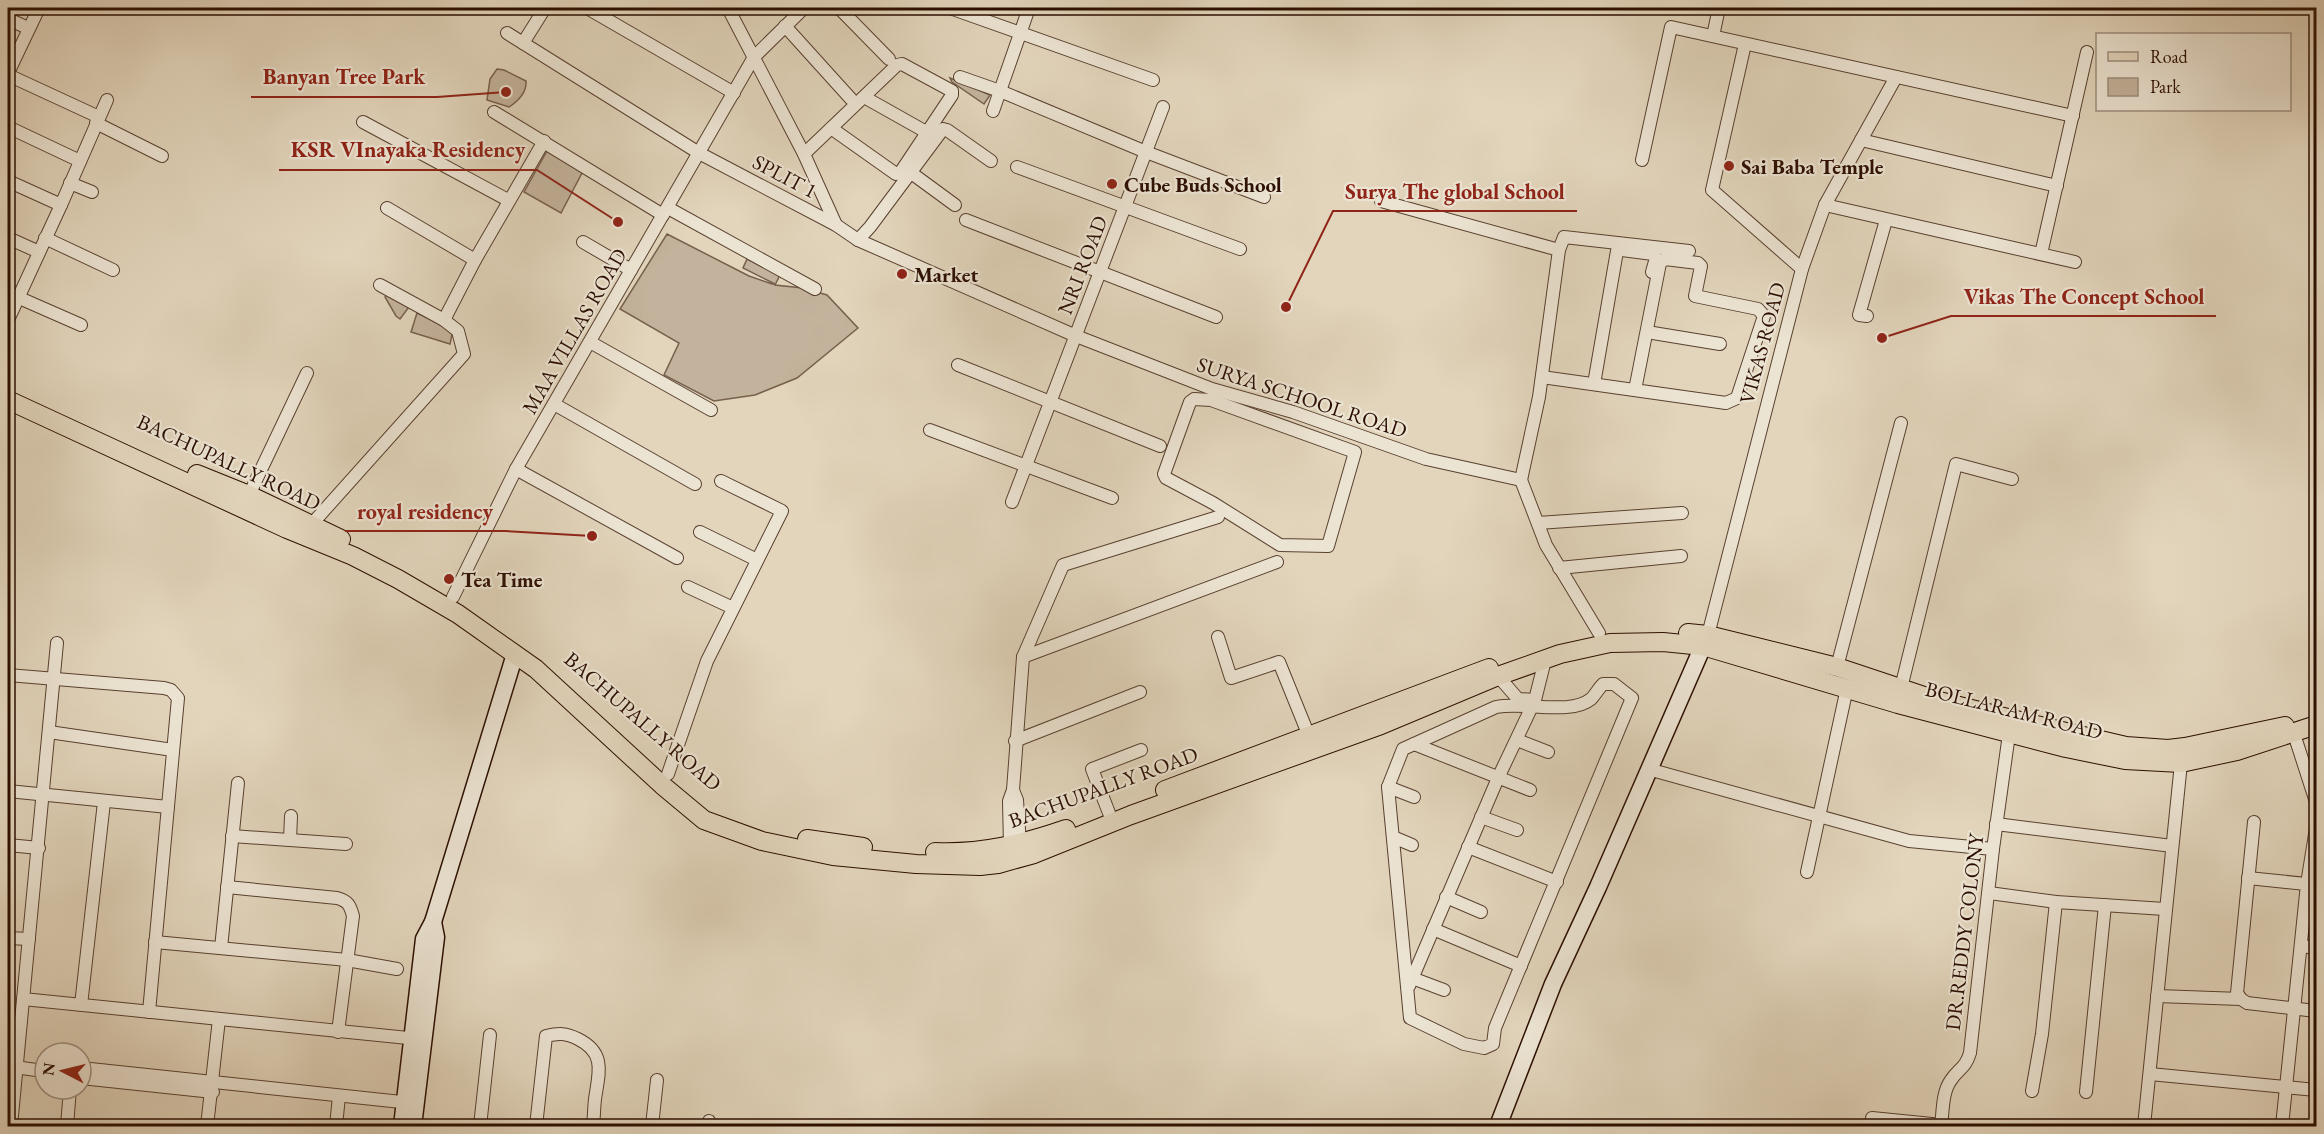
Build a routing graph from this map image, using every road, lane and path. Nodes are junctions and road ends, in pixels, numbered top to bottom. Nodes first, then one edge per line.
1 (39, 8) edge
2 (545, 8) edge
3 (587, 8) edge
4 (728, 8) edge
5 (804, 8) edge
6 (839, 8) edge
7 (950, 8) edge
8 (1029, 8) edge
9 (1719, 8) edge
10 (8, 19) edge
11 (785, 26) junction
12 (28, 28) junction
13 (507, 33) dead end
14 (1020, 33) junction
15 (1713, 36) junction
16 (523, 43) junction
17 (1745, 44) junction
18 (2087, 52) dead end
19 (754, 57) junction
20 (890, 58) dead end
21 (8, 74) edge
22 (960, 77) dead end
23 (1896, 77) junction
24 (1153, 80) dead end
25 (1000, 91) junction
26 (734, 93) junction
27 (858, 98) junction
28 (107, 100) dead end
29 (1163, 107) dead end
30 (993, 111) dead end
31 (494, 112) dead end
32 (2073, 116) junction
33 (98, 120) junction
34 (363, 122) dead end
35 (8, 127) edge
36 (831, 128) junction
37 (928, 133) junction
38 (1862, 140) junction
39 (544, 141) junction
40 (696, 151) junction
41 (1146, 152) junction
42 (804, 154) junction
43 (162, 156) dead end
44 (1642, 160) dead end
45 (80, 161) junction
46 (991, 161) dead end
47 (1017, 167) dead end
48 (910, 172) junction
49 (8, 181) edge
50 (70, 183) junction
51 (2057, 186) junction
52 (92, 192) dead end
53 (1264, 197) dead end
54 (508, 200) junction
55 (1381, 201) dead end
56 (61, 205) junction
57 (955, 205) dead end
58 (1826, 205) junction
59 (1125, 207) junction
60 (387, 208) dead end
61 (665, 212) junction
62 (966, 220) dead end
63 (1886, 220) junction
64 (836, 225) junction
65 (8, 238) edge
66 (45, 238) junction
67 (858, 240) junction
68 (583, 242) dead end
69 (1240, 249) dead end
70 (1559, 250) junction
71 (1689, 251) dead end
72 (39, 252) junction
73 (2041, 254) junction
74 (475, 260) junction
75 (2075, 262) dead end
76 (1802, 269) junction
77 (113, 270) dead end
78 (631, 270) junction
79 (1100, 272) junction
80 (380, 285) dead end
81 (814, 289) dead end
82 (13, 296) edge
83 (1866, 316) dead end
84 (1216, 317) dead end
85 (8, 320) edge
86 (444, 320) junction
87 (81, 325) dead end
88 (1647, 332) junction
89 (1076, 336) junction
90 (590, 342) junction
91 (1720, 344) dead end
92 (958, 364) dead end
93 (1631, 372) dead end
94 (307, 373) dead end
95 (1542, 377) junction
96 (1594, 384) junction
97 (8, 387) edge
98 (1635, 390) junction
99 (1212, 394) junction
100 (8, 400) edge
101 (1050, 402) junction
102 (554, 404) junction
103 (711, 410) dead end
104 (1293, 412) junction
105 (1901, 423) dead end
106 (1287, 429) junction
107 (930, 430) dead end
108 (1346, 431) junction
109 (1160, 446) dead end
110 (1341, 447) junction
111 (1025, 466) junction
112 (516, 469) junction
113 (2012, 479) dead end
114 (721, 480) dead end
115 (1521, 480) junction
116 (695, 483) dead end
117 (249, 495) junction
118 (1112, 498) dead end
119 (1012, 502) dead end
120 (1682, 513) dead end
121 (1218, 517) dead end
122 (1538, 523) junction
123 (311, 525) junction
124 (700, 532) dead end
125 (1681, 556) dead end
126 (677, 558) dead end
127 (757, 560) junction
128 (1277, 562) dead end
129 (1559, 568) junction
130 (688, 586) dead end
131 (453, 597) junction
132 (733, 608) junction
133 (1599, 633) junction
134 (1218, 637) dead end
135 (1705, 641) junction
136 (57, 643) dead end
137 (515, 654) junction
138 (1023, 657) junction
139 (1545, 660) junction
140 (1837, 667) junction
141 (8, 675) edge
142 (1498, 676) junction
143 (55, 678) junction
144 (1847, 688) junction
145 (1901, 688) junction
146 (1443, 691) junction
147 (1140, 692) dead end
148 (1534, 703) junction
149 (2316, 714) edge
150 (2316, 725) edge
151 (49, 732) junction
152 (2009, 734) junction
153 (2294, 734) junction
154 (1309, 736) junction
155 (1517, 740) junction
156 (1015, 741) junction
157 (1414, 744) junction
158 (173, 750) junction
159 (1141, 750) dead end
160 (1548, 752) dead end
161 (2181, 763) junction
162 (1648, 769) junction
163 (668, 774) junction
164 (1498, 778) junction
165 (238, 783) dead end
166 (1388, 787) junction
167 (1530, 790) dead end
168 (8, 791) edge
169 (43, 793) junction
170 (1414, 797) dead end
171 (104, 802) junction
172 (2316, 802) edge
173 (168, 807) junction
174 (1109, 813) junction
175 (291, 816) dead end
176 (1820, 816) junction
177 (1481, 817) junction
178 (2254, 822) dead end
179 (1996, 824) junction
180 (2316, 828) edge
181 (1517, 830) dead end
182 (232, 836) junction
183 (1393, 837) junction
184 (290, 840) junction
185 (346, 844) dead end
186 (8, 845) edge
187 (1015, 845) junction
188 (1412, 846) dead end
189 (2172, 846) junction
190 (1468, 847) junction
191 (39, 848) junction
192 (1993, 849) junction
193 (1807, 872) dead end
194 (2248, 878) junction
195 (1557, 882) junction
196 (2312, 885) edge
197 (227, 887) junction
198 (1989, 893) junction
199 (1446, 897) junction
200 (2056, 902) junction
201 (2105, 905) junction
202 (2165, 909) junction
203 (1481, 912) dead end
204 (1433, 928) junction
205 (8, 938) edge
206 (29, 939) junction
207 (155, 942) junction
208 (2301, 946) junction
209 (221, 948) junction
210 (2316, 948) edge
211 (347, 960) junction
212 (1521, 966) junction
213 (397, 969) dead end
214 (1410, 983) junction
215 (1444, 990) dead end
216 (2157, 996) junction
217 (23, 999) junction
218 (2241, 999) junction
219 (81, 1005) junction
220 (2295, 1008) junction
221 (2316, 1011) edge
222 (149, 1012) junction
223 (219, 1019) junction
224 (338, 1032) junction
225 (490, 1035) dead end
226 (419, 1039) junction
227 (12, 1067) edge
228 (33, 1069) edge
229 (93, 1070) edge
230 (2150, 1074) junction
231 (93, 1079) edge
232 (657, 1080) dead end
233 (210, 1087) junction
234 (2286, 1087) junction
235 (2316, 1090) edge
236 (2032, 1091) dead end
237 (2086, 1092) dead end
238 (339, 1100) junction
239 (69, 1101) edge
240 (409, 1113) edge
241 (1872, 1118) dead end
242 (10, 1126) edge
243 (66, 1126) edge
244 (207, 1126) edge
245 (336, 1126) edge
246 (480, 1126) edge
247 (536, 1126) edge
248 (593, 1126) edge
249 (652, 1126) edge
250 (1498, 1126) edge
251 (1942, 1126) edge
252 (2144, 1126) edge
253 (2282, 1126) edge

1 - 12 street
2 - 16 street
3 - 26 street
4 - 19 street
5 - 11 street, MAA VILLAS ROAD
6 - 20 street
7 - 14 street
8 - 14 street
9 - 15 street
10 - 12 street
11 - 19 street, MAA VILLAS ROAD
11 - 27 street
12 - 21 street
13 - 16 street, SPLIT 1
14 - 24 street
14 - 25 street
15 - 17 street
15 - 44 street
16 - 40 street, SPLIT 1
17 - 23 street
17 - 76 street
18 - 32 street
19 - 26 street, MAA VILLAS ROAD
19 - 42 street
21 - 33 street
22 - 25 street
23 - 32 street
23 - 38 street, VIKAS ROAD
25 - 30 street
25 - 41 street
26 - 40 street, MAA VILLAS ROAD
27 - 36 street
27 - 37 street
27 - 37 street
28 - 33 street
29 - 41 street, NRI ROAD
31 - 39 street
32 - 51 street
33 - 43 street
33 - 45 street
34 - 54 street
35 - 45 street
36 - 37 street
36 - 42 street
38 - 51 street
38 - 58 street, VIKAS ROAD
39 - 54 street
39 - 61 street
40 - 61 street, MAA VILLAS ROAD
40 - 64 street, SPLIT 1
41 - 53 street
41 - 59 street, NRI ROAD
42 - 64 street
45 - 50 street
46 - 48 street
47 - 59 street
48 - 57 street
48 - 67 street
49 - 56 street
50 - 52 street
50 - 56 street
51 - 73 street
54 - 74 street
55 - 70 street
56 - 66 street
58 - 63 street
58 - 76 street, VIKAS ROAD
59 - 69 street
59 - 79 street, NRI ROAD
60 - 74 street
61 - 78 street, MAA VILLAS ROAD
61 - 81 street
62 - 79 street
63 - 73 street
63 - 83 street
64 - 67 street, SPLIT 1
65 - 72 street
66 - 72 street
66 - 77 street
67 - 89 street, SURYA SCHOOL ROAD
68 - 78 street
70 - 71 street
70 - 95 street
72 - 82 street
73 - 75 street
74 - 86 street
76 - 135 street, VIKAS ROAD
78 - 90 street, MAA VILLAS ROAD
79 - 84 street
79 - 89 street, NRI ROAD
80 - 86 street
82 - 85 street
82 - 87 street
86 - 123 street
88 - 91 street
88 - 98 street
88 - 98 street
89 - 99 street, SURYA SCHOOL ROAD
89 - 101 street, NRI ROAD
90 - 102 street, MAA VILLAS ROAD
90 - 103 street
92 - 101 street
93 - 96 street
94 - 117 street
95 - 96 street
95 - 115 street
96 - 98 street
97 - 117 main road, BACHUPALLY ROAD
99 - 104 street, SURYA SCHOOL ROAD
99 - 106 street
99 - 110 street
100 - 137 main road, BACHUPALLY ROAD
101 - 109 street
101 - 111 street, NRI ROAD
102 - 112 street, MAA VILLAS ROAD
102 - 116 street
104 - 106 street
104 - 108 street, SURYA SCHOOL ROAD
105 - 140 street
106 - 110 street
107 - 111 street
108 - 110 street
108 - 115 street, SURYA SCHOOL ROAD
111 - 118 street
111 - 119 street, NRI ROAD
112 - 126 street
112 - 131 street, MAA VILLAS ROAD
113 - 145 street
114 - 127 street
115 - 122 street
117 - 123 main road, BACHUPALLY ROAD
120 - 122 street
121 - 138 street
122 - 129 street
123 - 131 main road, BACHUPALLY ROAD
124 - 127 street
125 - 129 street
127 - 132 street
128 - 138 street
129 - 133 street
130 - 132 street
131 - 163 main road, BACHUPALLY ROAD
132 - 163 street
133 - 135 main road, BACHUPALLY ROAD
133 - 146 main road, BACHUPALLY ROAD
134 - 154 street
135 - 139 main road, BACHUPALLY ROAD
135 - 140 main road, BOLLARAM ROAD
135 - 144 main road, BOLLARAM ROAD
135 - 162 street
136 - 143 street
137 - 146 main road, BACHUPALLY ROAD
137 - 226 street
138 - 156 street
139 - 142 main road, BACHUPALLY ROAD
139 - 148 street
140 - 145 main road, BOLLARAM ROAD
141 - 143 street
142 - 146 main road, BACHUPALLY ROAD
142 - 148 street
143 - 151 street
143 - 158 street
144 - 152 main road, BOLLARAM ROAD
144 - 176 street
145 - 149 main road, BOLLARAM ROAD
146 - 154 main road, BACHUPALLY ROAD
147 - 156 street
148 - 155 street
148 - 157 street
148 - 195 street
150 - 153 main road, BOLLARAM ROAD
151 - 158 street
151 - 169 street
152 - 161 main road, BOLLARAM ROAD
152 - 179 street, DR.REDDY COLONY
153 - 161 main road, BOLLARAM ROAD
153 - 172 street
154 - 174 main road, BACHUPALLY ROAD
155 - 160 street
155 - 164 street
156 - 187 street
157 - 164 street
157 - 166 street
158 - 173 street
159 - 174 street
161 - 189 street
162 - 176 street
162 - 250 street
163 - 187 main road, BACHUPALLY ROAD
164 - 167 street
164 - 177 street
165 - 182 street
166 - 170 street
166 - 183 street
168 - 169 street
169 - 171 street
169 - 191 street
171 - 173 street
171 - 219 street
173 - 207 street
174 - 187 main road, BACHUPALLY ROAD
175 - 184 street
176 - 192 street
176 - 193 street
177 - 181 street
177 - 190 street
178 - 194 street
179 - 189 street
179 - 192 street, DR.REDDY COLONY
180 - 196 street
182 - 184 street
182 - 197 street
183 - 188 street
183 - 214 street
184 - 185 street
186 - 191 street
189 - 202 street
190 - 195 street
190 - 199 street
191 - 206 street
192 - 198 street, DR.REDDY COLONY
194 - 196 street
194 - 218 street
195 - 212 street
196 - 208 street
197 - 209 street
197 - 211 street
198 - 200 street
198 - 251 street, DR.REDDY COLONY
199 - 203 street
199 - 204 street
200 - 201 street
200 - 236 street
201 - 202 street
201 - 237 street
202 - 216 street
204 - 212 street
204 - 214 street
205 - 206 street
206 - 217 street
207 - 209 street
207 - 222 street
208 - 210 street
208 - 220 street
209 - 211 street
211 - 213 street
211 - 224 street
212 - 214 street
214 - 215 street
216 - 218 street
216 - 230 street
217 - 219 street
217 - 227 street
218 - 220 street
219 - 222 street
220 - 221 street
220 - 234 street
222 - 223 street
223 - 224 street
223 - 233 street
224 - 226 street
225 - 246 street
226 - 240 street
227 - 228 street
227 - 242 street
229 - 233 street
230 - 234 street
230 - 252 street
231 - 233 street
232 - 249 street
233 - 238 street
233 - 244 street
234 - 235 street
234 - 253 street
238 - 240 street
238 - 245 street
239 - 243 street
241 - 251 street
247 - 248 street

